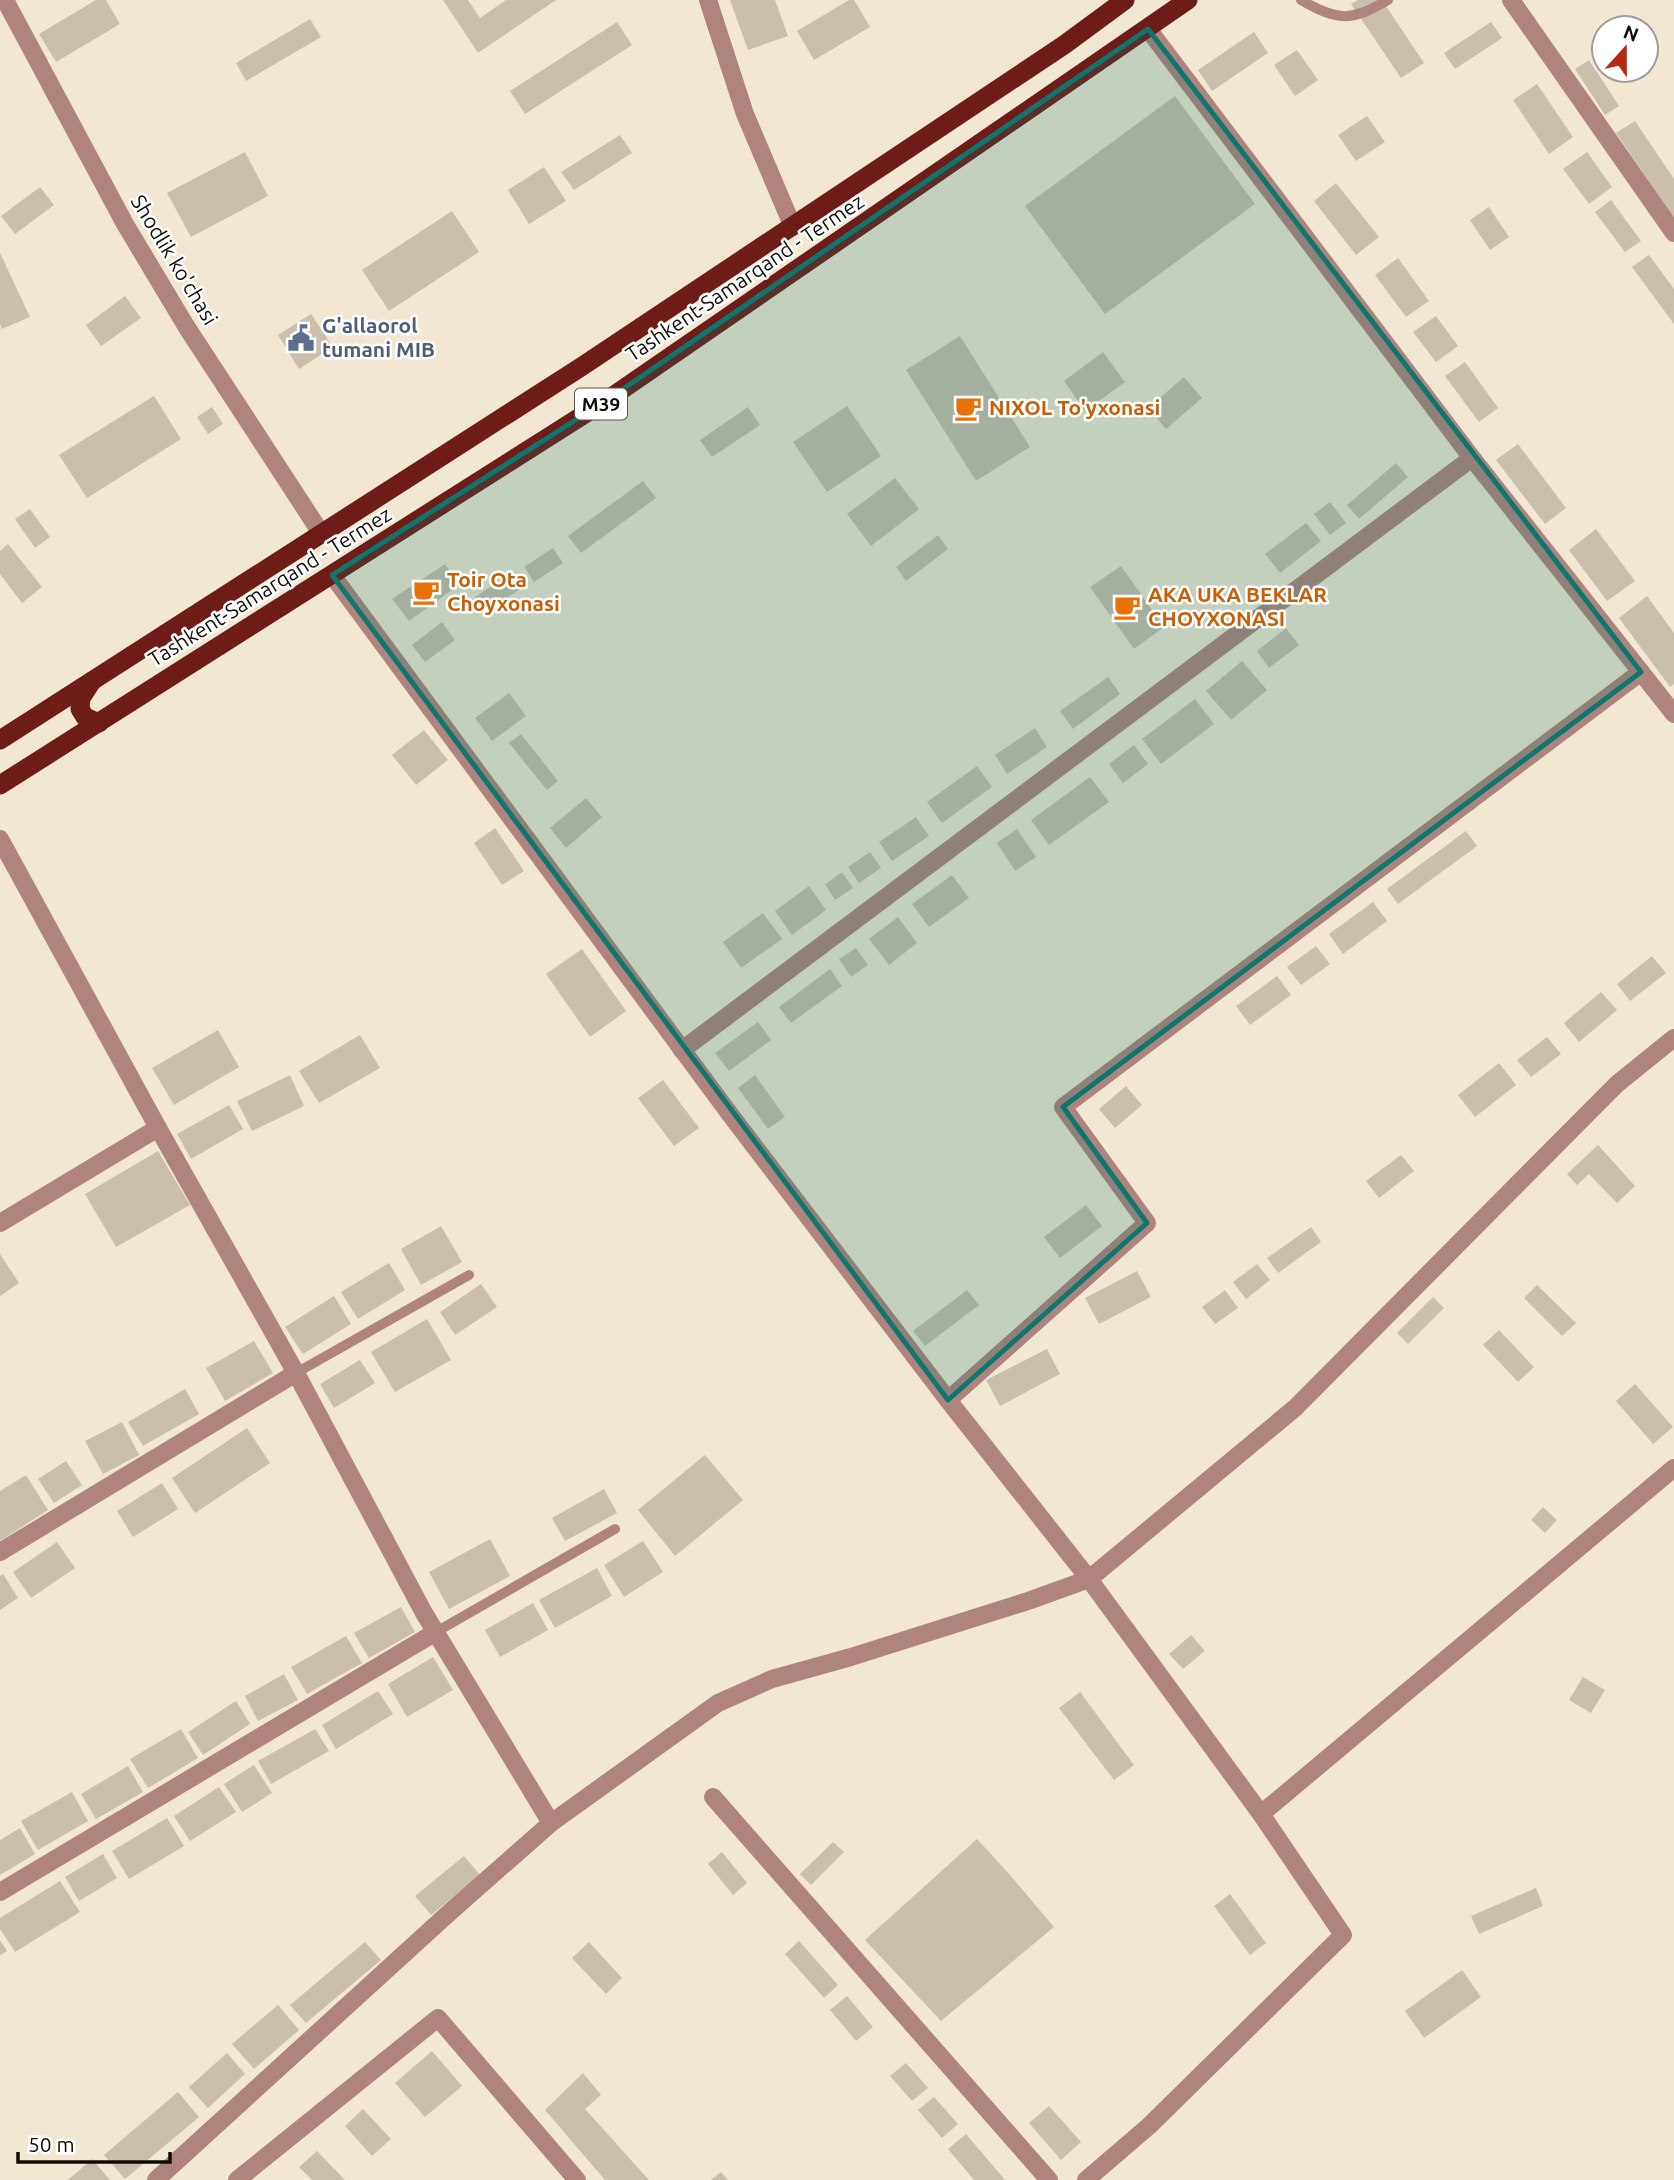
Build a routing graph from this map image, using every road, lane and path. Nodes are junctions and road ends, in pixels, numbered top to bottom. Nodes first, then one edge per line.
1 (5, 0) edge
2 (708, 0) edge
3 (1125, 0) edge
4 (1188, 0) edge
5 (1301, 0) edge
6 (1388, 0) edge
7 (1511, 0) edge
8 (1148, 29) junction
9 (793, 227) junction
10 (1674, 233) edge
11 (1472, 458) junction
12 (321, 533) junction
13 (332, 575) junction
14 (1641, 672) junction
15 (95, 678) junction
16 (1674, 714) edge
17 (99, 723) junction
18 (3, 732) edge
19 (0, 785) edge
20 (0, 839) edge
21 (1674, 1038) edge
22 (682, 1050) junction
23 (158, 1128) junction
24 (0, 1223) edge
25 (469, 1275) dead end
26 (296, 1373) junction
27 (947, 1400) junction
28 (1674, 1468) edge
29 (615, 1529) dead end
30 (0, 1552) edge
31 (1089, 1579) junction
32 (436, 1632) junction
33 (713, 1797) dead end
34 (1261, 1814) junction
35 (551, 1823) junction
36 (0, 1892) edge
37 (156, 2180) edge
38 (237, 2180) edge
39 (578, 2180) edge
40 (1049, 2180) edge
41 (1086, 2180) edge

1 - 12 street, Shodlik ko'chasi
2 - 9 street
3 - 9 highway, Tashkent-Samarqand - Termez / M39
4 - 8 highway, Tashkent-Samarqand - Termez / M39
5 - 6 lane
7 - 10 street
8 - 11 street
8 - 13 highway, Tashkent-Samarqand - Termez / M39
9 - 12 highway, Tashkent-Samarqand - Termez / M39
11 - 14 street
11 - 22 street
12 - 15 highway, Tashkent-Samarqand - Termez / M39
13 - 17 highway, Tashkent-Samarqand - Termez / M39
13 - 22 street
14 - 16 street
14 - 27 street
15 - 17 highway
15 - 18 highway, Tashkent-Samarqand - Termez / M39
17 - 19 highway, Tashkent-Samarqand - Termez / M39
20 - 23 street
21 - 31 street
22 - 27 street
23 - 24 street
23 - 26 street
25 - 26 lane
26 - 30 street
26 - 32 street
27 - 31 street
28 - 34 street
29 - 32 lane
31 - 34 street
31 - 35 street
32 - 35 street
32 - 36 street
33 - 40 street
34 - 41 street
35 - 37 street
38 - 39 street

